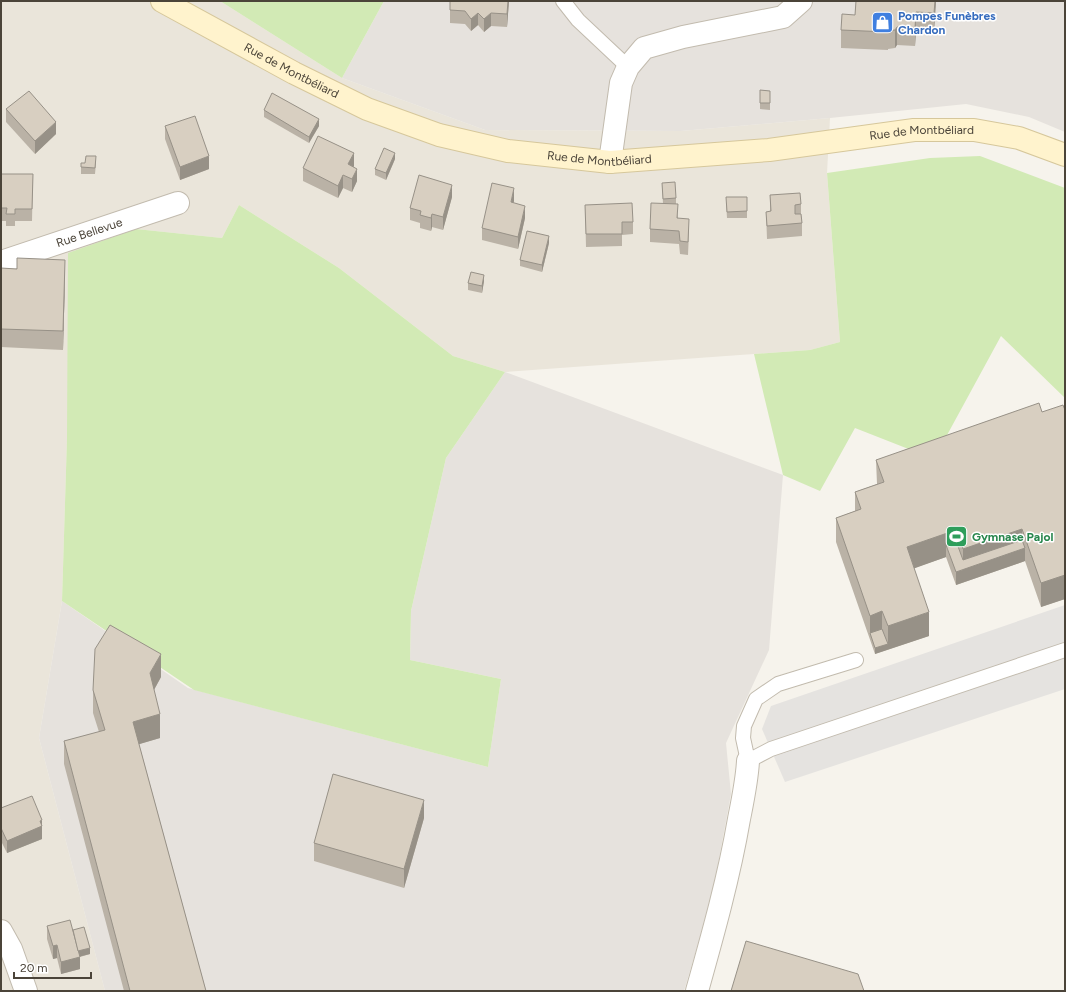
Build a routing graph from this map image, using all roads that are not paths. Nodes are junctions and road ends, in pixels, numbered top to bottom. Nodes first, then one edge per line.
1 (162, 1) edge
2 (563, 1) edge
3 (801, 1) edge
4 (628, 67) junction
5 (1065, 155) edge
6 (610, 162) junction
7 (178, 203) dead end
8 (1, 262) edge
9 (1065, 650) edge
10 (856, 660) dead end
11 (748, 761) junction
12 (1, 931) edge
13 (26, 991) edge
14 (696, 991) edge

1 - 6 street, Rue de Montbéliard
2 - 4 lane
3 - 4 street
4 - 6 street
5 - 6 street, Rue de Montbéliard
7 - 8 street, Rue Bellevue
9 - 11 lane
10 - 11 lane
11 - 14 street
12 - 13 street

